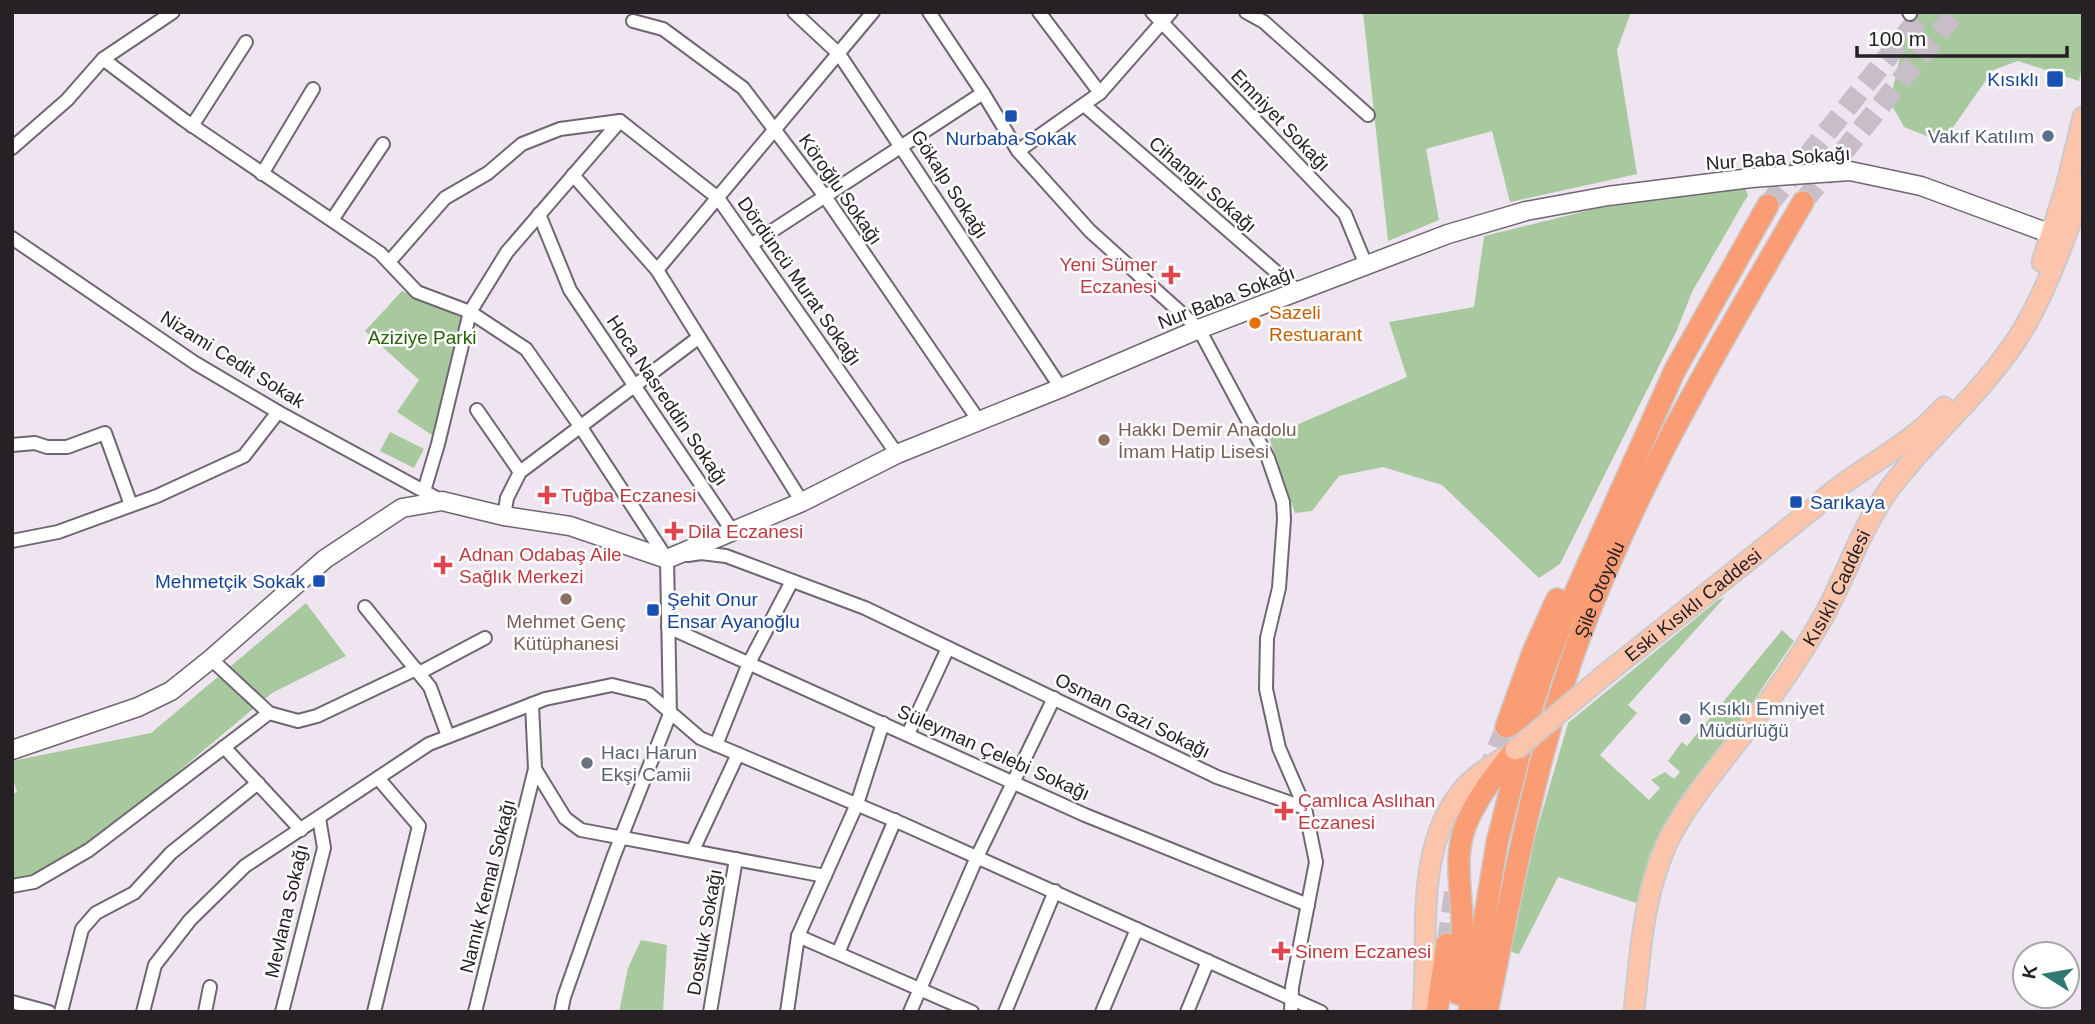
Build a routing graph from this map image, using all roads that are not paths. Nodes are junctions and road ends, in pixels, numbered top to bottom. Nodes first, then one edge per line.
1 (173, 12) edge
2 (794, 12) edge
3 (873, 12) edge
4 (929, 12) edge
5 (1038, 12) edge
6 (1152, 12) edge
7 (1171, 12) edge
8 (1247, 12) edge
9 (633, 21) dead end
10 (1160, 23) junction
11 (246, 42) dead end
12 (839, 54) junction
13 (103, 59) junction
14 (313, 89) dead end
15 (983, 93) junction
16 (1100, 93) junction
17 (1084, 105) junction
18 (1368, 115) dead end
19 (2083, 117) edge
20 (620, 121) junction
21 (192, 126) junction
22 (776, 131) junction
23 (383, 144) dead end
24 (901, 145) junction
25 (12, 148) edge
26 (1018, 151) junction
27 (262, 174) junction
28 (573, 175) junction
29 (2083, 183) edge
30 (824, 195) junction
31 (718, 198) junction
32 (1802, 202) tunnel mouth
33 (1768, 205) tunnel mouth
34 (2079, 205) edge
35 (539, 214) junction
36 (332, 220) junction
37 (2058, 237) junction
38 (12, 238) edge
39 (752, 244) junction
40 (389, 262) junction
41 (1366, 265) junction
42 (657, 270) junction
43 (1298, 291) junction
44 (470, 312) junction
45 (1199, 329) junction
46 (698, 338) junction
47 (1675, 370) junction
48 (635, 385) junction
49 (1061, 388) junction
50 (477, 410) dead end
51 (278, 412) junction
52 (979, 421) junction
53 (580, 426) junction
54 (12, 445) edge
55 (897, 454) junction
56 (520, 472) junction
57 (1837, 487) junction
58 (424, 491) junction
59 (442, 501) junction
60 (802, 502) junction
61 (1880, 502) junction
62 (131, 505) junction
63 (504, 516) junction
64 (733, 531) junction
65 (12, 541) edge
66 (667, 559) junction
67 (792, 581) junction
68 (365, 607) dead end
69 (668, 627) junction
70 (485, 638) dead end
71 (948, 648) junction
72 (211, 659) junction
73 (749, 663) junction
74 (417, 671) junction
75 (1054, 698) junction
76 (532, 704) junction
77 (269, 713) junction
78 (670, 714) junction
79 (883, 723) junction
80 (1506, 727) tunnel mouth
81 (908, 734) junction
82 (448, 736) junction
83 (716, 745) junction
84 (225, 747) junction
85 (12, 750) edge
86 (1515, 750) junction
87 (738, 754) junction
88 (536, 769) junction
89 (378, 778) junction
90 (1013, 782) junction
91 (258, 783) junction
92 (857, 804) junction
93 (1305, 808) junction
94 (319, 818) junction
95 (895, 820) junction
96 (301, 830) junction
97 (621, 836) junction
98 (693, 850) junction
99 (977, 857) junction
100 (736, 859) junction
101 (825, 876) junction
102 (12, 887) edge
103 (1055, 891) junction
104 (1308, 905) junction
105 (1138, 929) junction
106 (797, 936) junction
107 (1447, 944) tunnel mouth
108 (838, 953) junction
109 (1208, 961) junction
110 (210, 987) dead end
111 (920, 989) junction
112 (12, 1002) edge
113 (1292, 1006) edge
114 (49, 1012) edge
115 (61, 1012) edge
116 (144, 1012) edge
117 (205, 1012) edge
118 (282, 1012) edge
119 (374, 1012) edge
120 (475, 1012) edge
121 (561, 1012) edge
122 (710, 1012) edge
123 (787, 1012) edge
124 (910, 1012) edge
125 (972, 1012) edge
126 (1005, 1012) edge
127 (1102, 1012) edge
128 (1187, 1012) edge
129 (1321, 1012) edge
130 (1423, 1012) edge
131 (1437, 1012) edge
132 (1455, 1012) edge
133 (1469, 1012) edge
134 (1487, 1012) edge
135 (1634, 1012) edge

1 - 13 street
2 - 12 street, Gökalp Sokağı
3 - 12 street
4 - 15 street
5 - 16 street
6 - 10 street, Emniyet Sokağı
7 - 10 street
8 - 18 street
9 - 22 street, Köroğlu Sokağı
10 - 16 street
10 - 41 street, Emniyet Sokağı
11 - 21 street
12 - 22 street
12 - 24 street, Gökalp Sokağı
13 - 21 street
13 - 25 street
14 - 27 street
15 - 24 street
15 - 26 street
16 - 17 street
17 - 26 street
17 - 43 street, Cihangir Sokağı
19 - 37 main road, Kısıklı Caddesi
20 - 28 street
20 - 31 street, Dördüncü Murat Sokağı
20 - 40 street
21 - 27 street
22 - 30 street, Köroğlu Sokağı
22 - 31 street
23 - 36 street
24 - 30 street
24 - 49 street, Gökalp Sokağı
26 - 45 street
27 - 36 street
28 - 35 street
28 - 42 street
29 - 34 main road, Kısıklı Caddesi
30 - 39 street
30 - 52 street, Köroğlu Sokağı
31 - 39 street, Dördüncü Murat Sokağı
31 - 42 street
32 - 134 highway, Şile Otoyolu
33 - 47 highway, Şile Otoyolu
34 - 37 main road, Kısıklı Caddesi
35 - 44 street
35 - 48 street, Hoca Nasreddin Sokağı
36 - 40 street
37 - 41 main road, Nur Baba Sokağı
37 - 57 main road, Eski Kısıklı Caddesi
37 - 61 main road, Kısıklı Caddesi
38 - 51 street, Nizami Cedit Sokak
39 - 55 street, Dördüncü Murat Sokağı
40 - 44 street
41 - 43 main road, Nur Baba Sokağı
42 - 46 street
43 - 45 main road, Nur Baba Sokağı
44 - 53 street
44 - 58 street
45 - 49 main road, Nur Baba Sokağı
45 - 93 street
46 - 48 street
46 - 60 street
47 - 80 highway
47 - 133 highway, Şile Otoyolu
48 - 53 street
48 - 64 street, Hoca Nasreddin Sokağı
49 - 52 main road, Nur Baba Sokağı
50 - 56 street
51 - 58 street, Nizami Cedit Sokak
51 - 62 street
52 - 55 main road, Nur Baba Sokağı
53 - 56 street
53 - 66 street
54 - 62 street
55 - 60 main road, Nur Baba Sokağı
56 - 63 street
57 - 61 main road
57 - 86 main road, Eski Kısıklı Caddesi, bridge
58 - 59 street, Nizami Cedit Sokak
59 - 63 main road
59 - 72 main road
60 - 64 main road, Nur Baba Sokağı
61 - 135 main road, Kısıklı Caddesi
62 - 65 street
63 - 66 main road
64 - 66 main road, Nur Baba Sokağı
66 - 67 street, Osman Gazi Sokağı
66 - 69 street
67 - 71 street, Osman Gazi Sokağı
67 - 73 street
68 - 74 street
69 - 73 street, Süleyman Çelebi Sokağı
69 - 78 street
70 - 74 street
71 - 75 street, Osman Gazi Sokağı
71 - 81 street
72 - 77 street
72 - 85 main road
73 - 79 street, Süleyman Çelebi Sokağı
73 - 83 street
74 - 77 street
74 - 82 street
75 - 90 street
75 - 93 street, Osman Gazi Sokağı
76 - 78 street
76 - 82 street
76 - 88 street
77 - 84 street
78 - 83 street
78 - 97 street
79 - 81 street, Süleyman Çelebi Sokağı
79 - 92 street
81 - 90 street, Süleyman Çelebi Sokağı
82 - 89 street
83 - 87 street
84 - 91 street
84 - 102 street
86 - 130 main road, Eski Kısıklı Caddesi
86 - 132 highway
87 - 92 street
87 - 98 street
88 - 97 street
88 - 120 street, Namık Kemal Sokağı
89 - 94 street
89 - 119 street
90 - 99 street
90 - 104 street, Süleyman Çelebi Sokağı
91 - 96 street
91 - 115 street
92 - 95 street
92 - 101 street
93 - 104 street
94 - 96 street
94 - 118 street, Mevlana Sokağı
95 - 99 street
95 - 108 street
96 - 116 street
97 - 98 street
97 - 121 street
98 - 100 street
99 - 103 street
99 - 111 street
100 - 101 street
100 - 122 street, Dostluk Sokağı
101 - 106 street
103 - 105 street
103 - 126 street
104 - 113 street
105 - 109 street
105 - 127 street
106 - 108 street
106 - 123 street
107 - 131 highway
108 - 111 street
109 - 113 street
109 - 128 street
110 - 117 street
111 - 124 street
111 - 125 street
112 - 114 street
113 - 129 street

